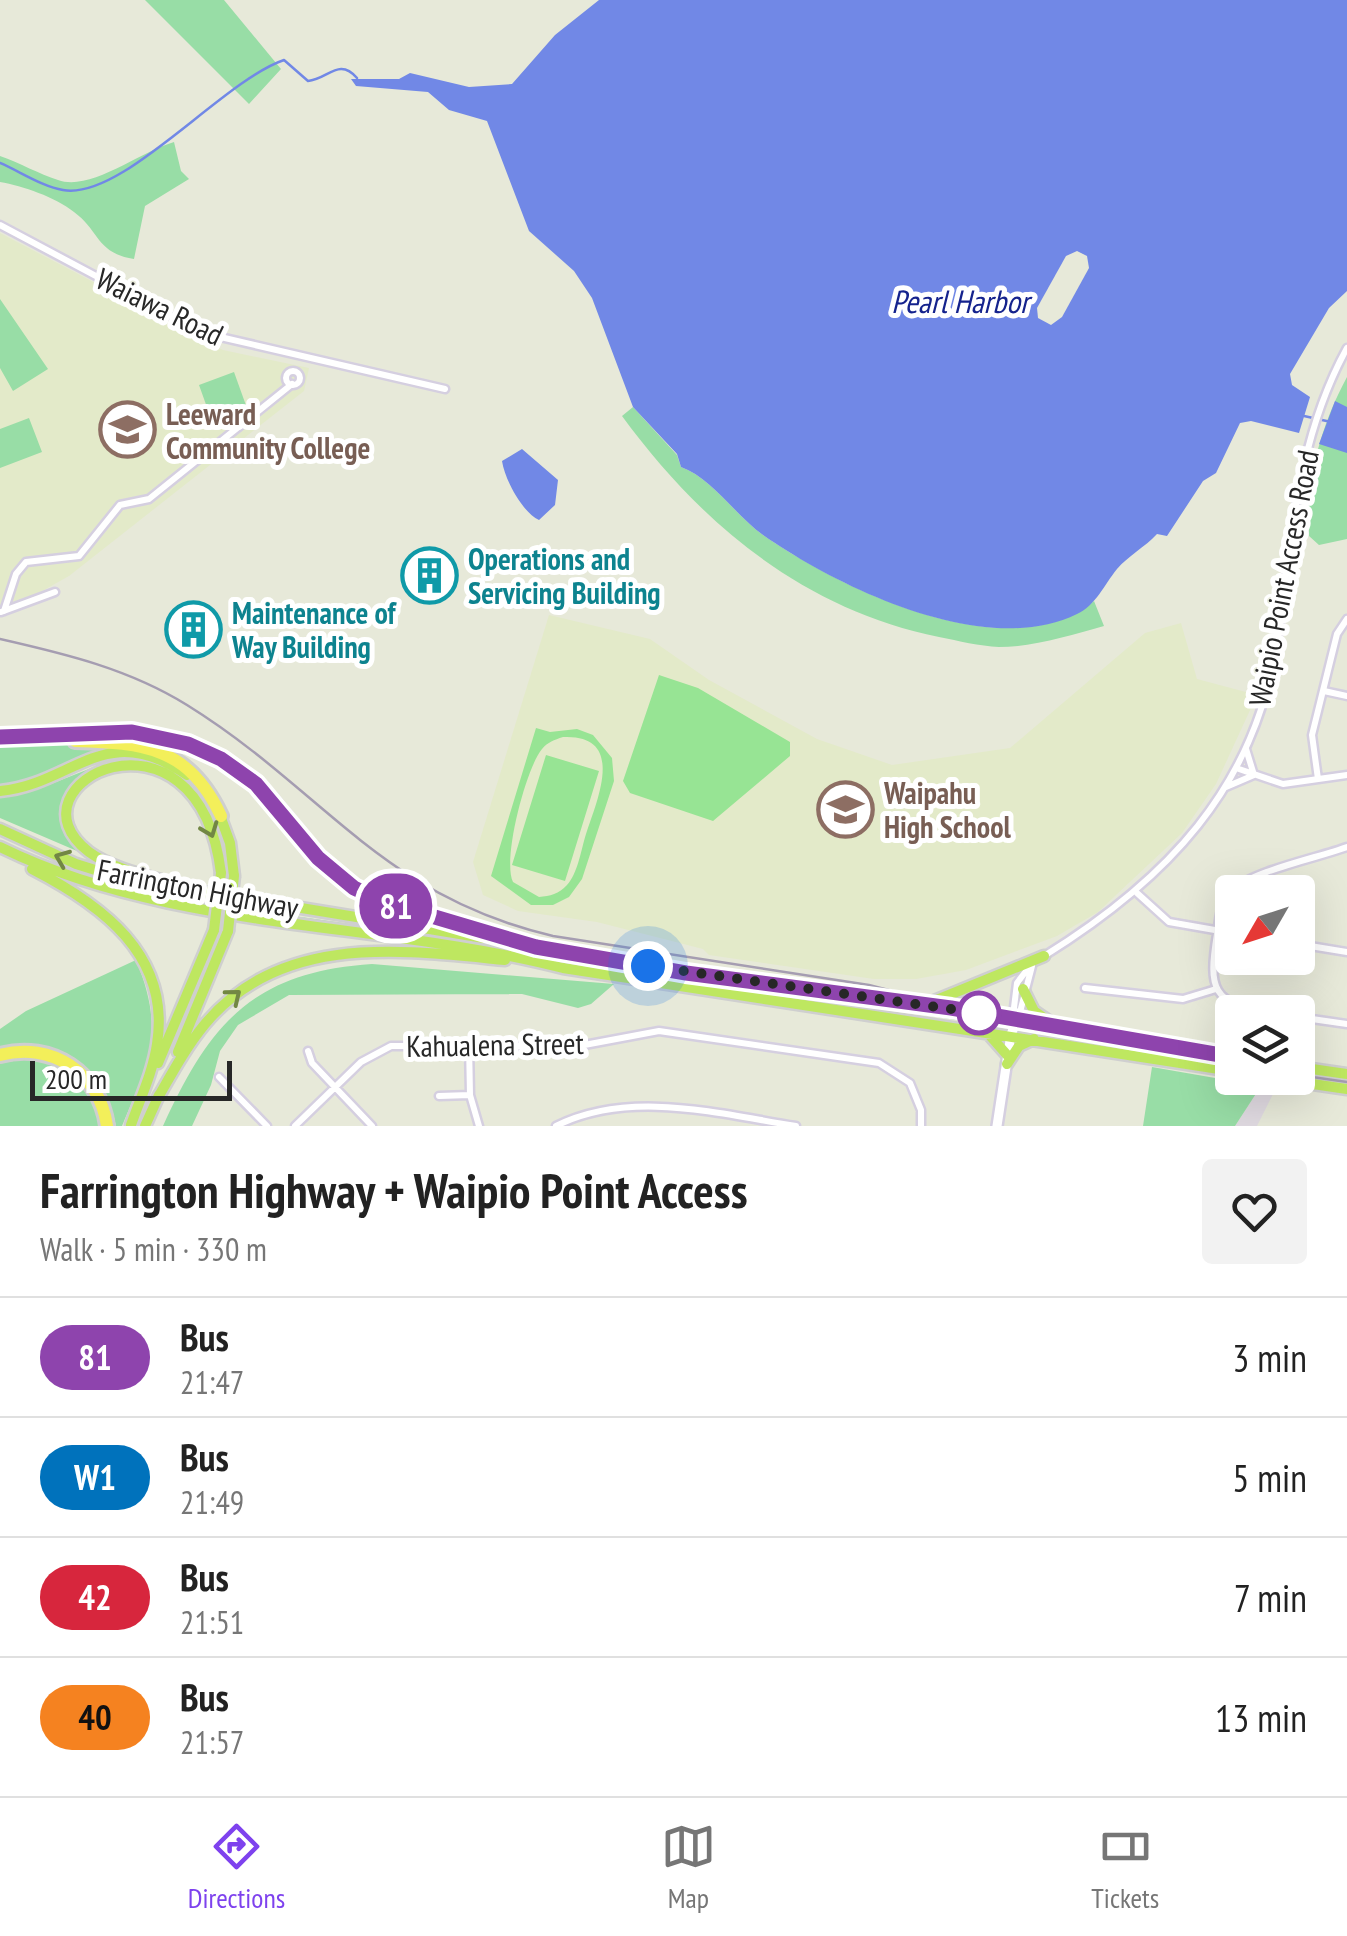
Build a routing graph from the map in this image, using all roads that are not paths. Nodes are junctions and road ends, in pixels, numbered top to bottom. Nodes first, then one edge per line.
1 (0, 225) edge
2 (1347, 348) edge
3 (292, 384) dead end
4 (445, 389) dead end
5 (55, 592) dead end
6 (2, 612) edge
7 (1347, 619) edge
8 (1324, 691) junction
9 (1347, 696) edge
10 (0, 738) edge
11 (1246, 748) junction
12 (1236, 768) junction
13 (1347, 774) edge
14 (1254, 775) junction
15 (1318, 779) junction
16 (1225, 787) junction
17 (0, 791) edge
18 (221, 816) junction
19 (0, 830) edge
20 (1347, 848) edge
21 (0, 850) edge
22 (1271, 875) edge
23 (1137, 893) junction
24 (215, 896) junction
25 (1215, 930) edge
26 (536, 947) junction
27 (1315, 947) edge
28 (1215, 949) edge
29 (1347, 952) edge
30 (1044, 956) junction
31 (1033, 964) junction
32 (562, 968) junction
33 (1085, 988) dead end
34 (1023, 989) junction
35 (1216, 989) junction
36 (1222, 995) edge
37 (921, 1005) junction
38 (1315, 1019) edge
39 (1015, 1020) junction
40 (1347, 1024) edge
41 (984, 1030) junction
42 (1064, 1030) junction
43 (1011, 1034) junction
44 (1040, 1039) junction
45 (469, 1044) junction
46 (308, 1051) dead end
47 (1215, 1054) edge
48 (0, 1055) edge
49 (1007, 1060) junction
50 (1215, 1068) edge
51 (1315, 1069) edge
52 (1347, 1074) edge
53 (219, 1078) dead end
54 (1315, 1085) edge
55 (334, 1087) junction
56 (1347, 1090) edge
57 (470, 1095) junction
58 (439, 1096) dead end
59 (156, 1101) junction
60 (106, 1126) edge
61 (130, 1126) edge
62 (145, 1126) edge
63 (267, 1126) edge
64 (295, 1126) edge
65 (372, 1126) edge
66 (479, 1126) edge
67 (556, 1126) edge
68 (796, 1126) edge
69 (921, 1126) edge
70 (997, 1126) edge

1 - 4 street, Waiawa Road
2 - 11 street, Waipio Point Access Road
3 - 6 street
5 - 6 street
7 - 8 street
8 - 9 street
8 - 15 street
10 - 18 highway
10 - 26 highway
11 - 12 street, Waipio Point Access Road
11 - 14 street
12 - 14 street
12 - 16 street, Waipio Point Access Road
13 - 15 street
14 - 15 street
14 - 16 street
16 - 23 street, Waipio Point Access Road
17 - 18 main road
18 - 59 main road, bridge
24 -> 19 main road, Farrington Highway
20 - 22 street
21 - 32 main road, Farrington Highway
21 - 61 main road
23 - 25 street
23 - 30 street, Waipio Point Access Road
24 - 26 main road, Farrington Highway
24 -> 61 main road, bridge
26 - 37 main road, Farrington Highway
27 - 29 street
28 - 35 street
30 - 31 street, Waipio Point Access Road
30 - 37 main road
31 - 34 street
31 - 39 street
32 - 41 main road, Farrington Highway
59 -> 32 main road
33 - 35 street
34 - 39 street
34 - 42 main road
35 - 36 street
37 - 39 main road, Farrington Highway
38 - 40 street
39 - 42 main road, Farrington Highway
39 - 43 street
41 - 43 main road, Farrington Highway
41 - 49 main road
42 - 47 main road, Farrington Highway
43 - 44 main road, Farrington Highway
43 - 49 street
44 - 49 main road
44 - 50 main road, Farrington Highway
45 - 55 street, Kahualena Street
45 - 57 street
45 - 69 street, Kahualena Street
46 - 55 street
48 - 60 highway
49 - 70 street
51 - 52 main road
53 - 63 street
54 - 56 main road
55 - 64 street, Kahualena Street
55 - 65 street
57 - 58 street
57 - 66 street
59 - 62 main road
67 - 68 street

